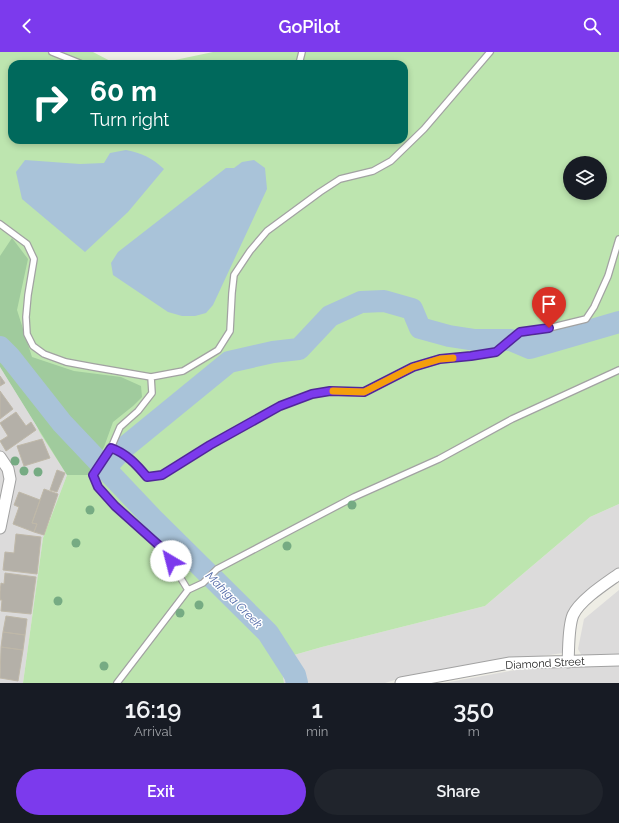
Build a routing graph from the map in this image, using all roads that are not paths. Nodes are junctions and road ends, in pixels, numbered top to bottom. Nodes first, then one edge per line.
1 (52, 52) edge
2 (490, 52) edge
3 (72, 60) edge
4 (408, 144) edge
5 (408, 144) edge
6 (0, 224) edge
7 (619, 239) edge
8 (619, 370) edge
9 (151, 376) junction
10 (112, 448) junction
11 (0, 457) edge
12 (0, 528) edge
13 (619, 574) edge
14 (188, 590) junction
15 (619, 660) edge
16 (568, 662) junction
17 (117, 683) edge
18 (402, 683) edge

1 - 3 lane
2 - 4 lane
5 - 9 lane
6 - 9 lane
7 - 10 lane
8 - 14 lane
9 - 10 lane
10 - 14 lane
11 - 12 street
13 - 16 street
14 - 17 lane
15 - 16 street, Diamond Street
16 - 18 street, Diamond Street

